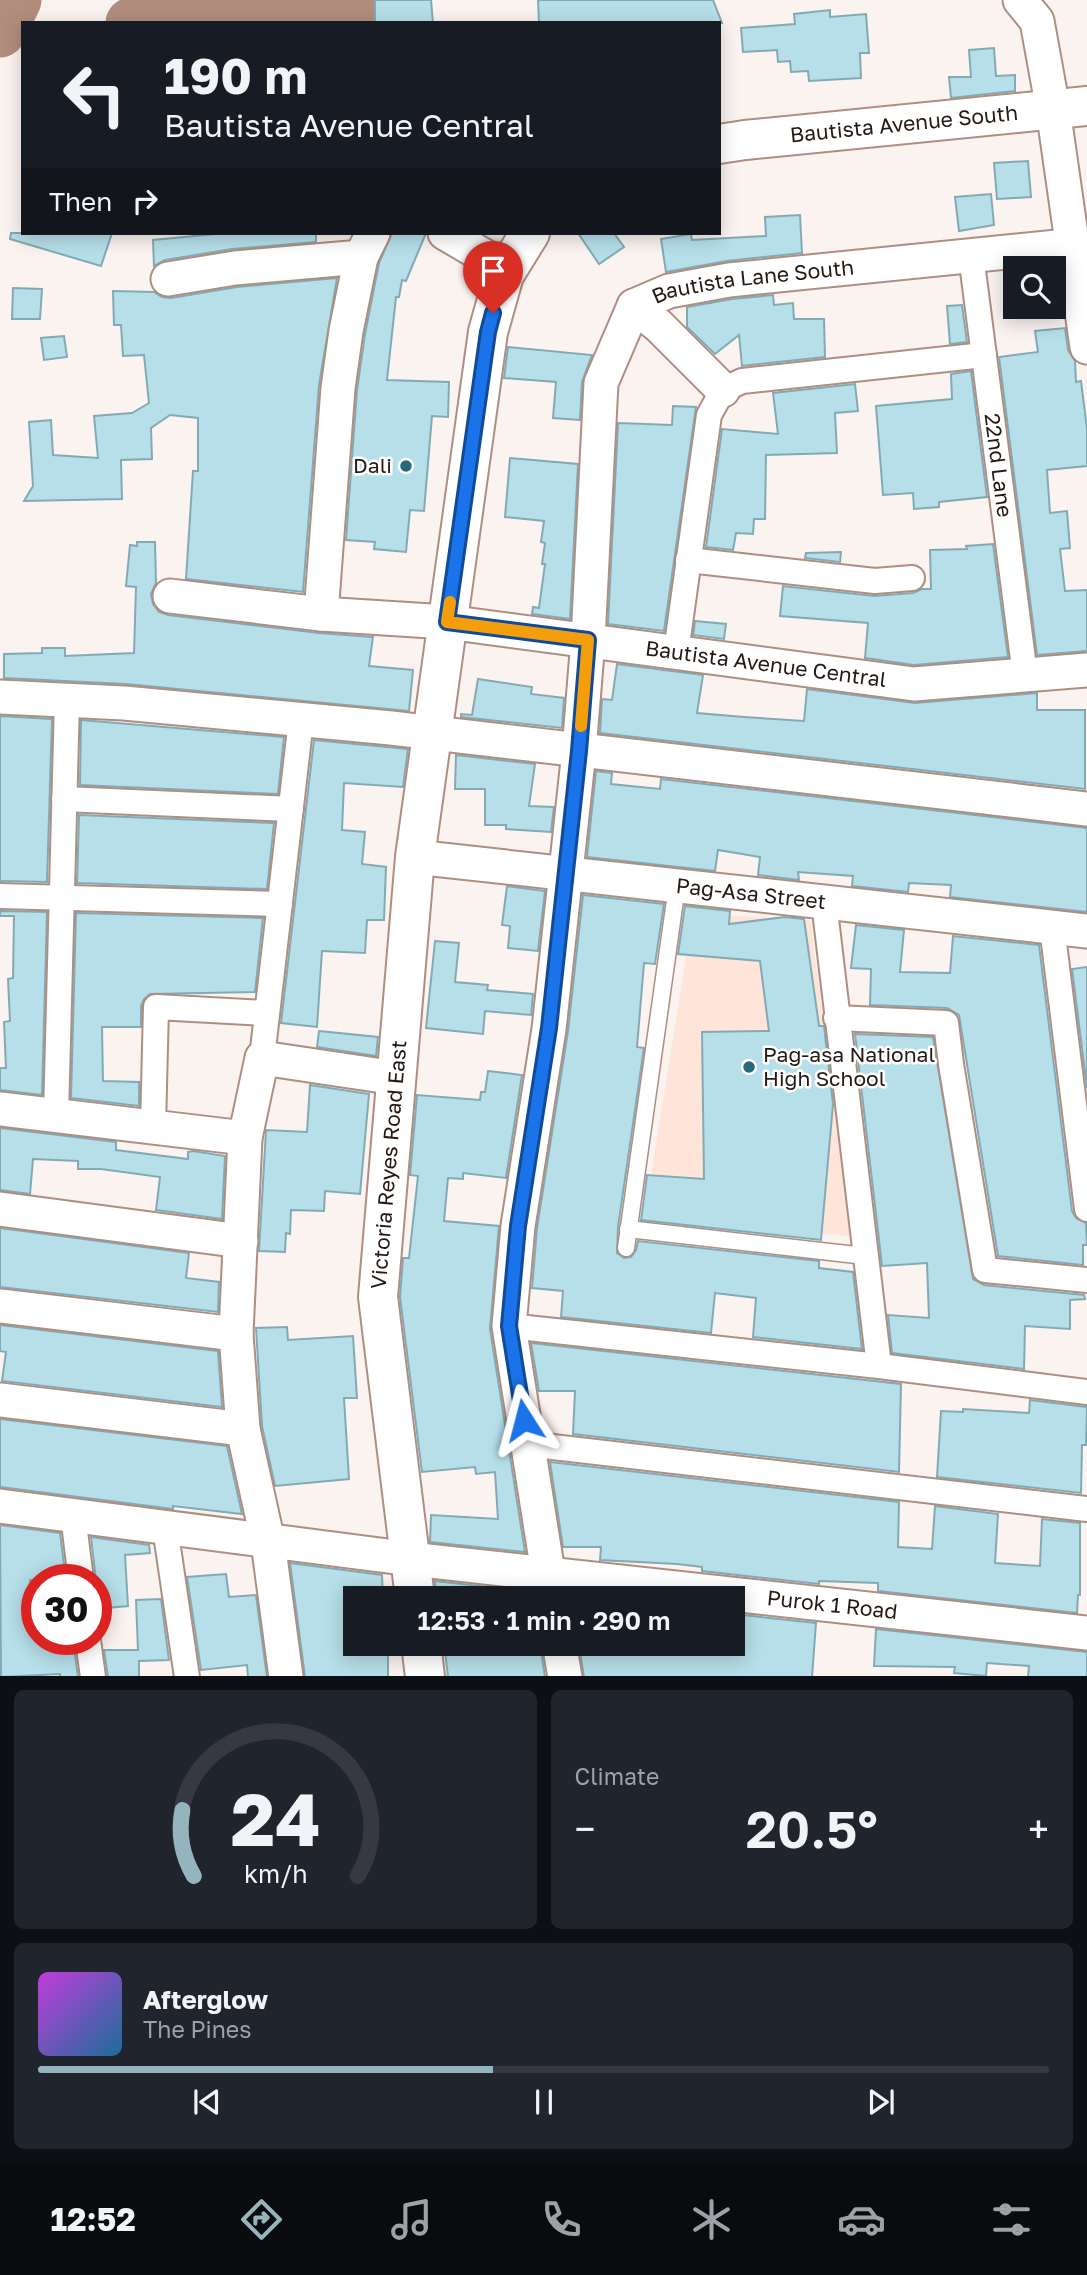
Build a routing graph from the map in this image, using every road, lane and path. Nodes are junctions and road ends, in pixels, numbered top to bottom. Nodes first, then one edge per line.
1 (1020, 0) edge
2 (1070, 108) edge
3 (721, 145) edge
4 (448, 235) edge
5 (529, 235) edge
6 (1080, 244) edge
7 (367, 245) edge
8 (971, 255) junction
9 (508, 270) junction
10 (168, 279) dead end
11 (634, 306) junction
12 (1087, 347) edge
13 (984, 355) junction
14 (723, 390) junction
15 (688, 560) junction
16 (912, 578) dead end
17 (170, 596) dead end
18 (321, 614) junction
19 (447, 622) junction
20 (588, 640) junction
21 (676, 652) junction
22 (1087, 670) edge
23 (1025, 675) junction
24 (0, 697) edge
25 (67, 701) junction
26 (301, 720) junction
27 (431, 733) junction
28 (579, 751) junction
29 (64, 799) junction
30 (290, 809) junction
31 (1087, 809) edge
32 (415, 857) junction
33 (566, 874) junction
34 (677, 886) junction
35 (0, 896) edge
36 (61, 897) junction
37 (824, 902) junction
38 (280, 904) junction
39 (1052, 927) junction
40 (1087, 931) edge
41 (267, 1013) junction
42 (836, 1018) junction
43 (262, 1058) junction
44 (396, 1078) junction
45 (0, 1109) edge
46 (55, 1116) junction
47 (153, 1127) junction
48 (245, 1138) junction
49 (0, 1209) edge
50 (1087, 1209) edge
51 (628, 1229) junction
52 (241, 1241) junction
53 (626, 1248) dead end
54 (865, 1256) junction
55 (1087, 1280) edge
56 (0, 1306) edge
57 (509, 1326) junction
58 (236, 1334) junction
59 (879, 1366) junction
60 (1087, 1392) edge
61 (0, 1400) edge
62 (243, 1429) junction
63 (527, 1444) junction
64 (0, 1506) edge
65 (1087, 1509) edge
66 (73, 1516) junction
67 (164, 1527) junction
68 (268, 1542) junction
69 (411, 1559) junction
70 (79, 1564) edge
71 (550, 1585) edge
72 (414, 1586) edge
73 (1087, 1633) edge
74 (90, 1655) edge
75 (423, 1656) edge
76 (561, 1656) edge
77 (93, 1676) edge
78 (187, 1676) edge
79 (286, 1676) edge
80 (425, 1676) edge
81 (565, 1676) edge

1 - 2 street
2 - 3 street, Bautista Avenue South
2 - 6 street
4 - 9 street
5 - 9 street
6 - 8 street, Bautista Lane South
6 - 12 street
7 - 10 street
7 - 18 street
8 - 11 street, Bautista Lane South
8 - 13 street, 22nd Lane
9 - 19 street
11 - 14 street
11 - 20 street, Bautista Lane South
13 - 14 street
13 - 23 street, 22nd Lane
14 - 15 street
15 - 16 street
15 - 21 street
17 - 18 street, Bautista Avenue Central
18 - 19 street, Bautista Avenue Central
19 - 20 street, Bautista Avenue Central
19 - 27 street
20 - 21 street, Bautista Avenue Central
20 - 28 street, Bautista Lane South
21 - 23 street, Bautista Avenue Central
22 - 23 street, Bautista Avenue Central
24 - 25 street
25 - 26 street
25 - 29 street
26 - 27 street
26 - 30 street
27 - 28 street
27 - 32 street, Victoria Reyes Road East
28 - 31 street
28 - 33 street, Bautista Lane South
29 - 30 street
29 - 36 street
30 - 38 street
32 - 33 street, Pag-Asa Street
32 - 44 street, Victoria Reyes Road East
33 - 34 street, Pag-Asa Street
33 - 57 street, Bautista Lane South
34 - 37 street, Pag-Asa Street
34 - 51 lane
35 - 36 street
36 - 38 street
36 - 46 street
37 - 39 street, Pag-Asa Street
37 - 42 street
38 - 41 street
39 - 40 street, Pag-Asa Street
39 - 50 street
41 - 43 street
41 - 47 street
42 - 54 street
42 - 55 street
43 - 44 street
43 - 48 street
44 - 69 street, Victoria Reyes Road East
45 - 46 street
46 - 47 street
47 - 48 street
48 - 52 street
49 - 52 street
51 - 53 lane
51 - 54 lane
52 - 58 street
54 - 59 street
56 - 58 street
57 - 59 street
57 - 63 street, Bautista Lane South
58 - 62 street
59 - 60 street
61 - 62 street
62 - 68 street
63 - 65 street
63 - 71 street, Bautista Lane South
64 - 66 street, Purok 1 Road
66 - 67 street, Purok 1 Road
66 - 70 street
67 - 68 street, Purok 1 Road
67 - 78 street
68 - 69 street, Purok 1 Road
68 - 79 street
69 - 71 street, Purok 1 Road
69 - 72 street, Victoria Reyes Road East
71 - 73 street, Purok 1 Road
74 - 77 street
75 - 80 street
76 - 81 street

